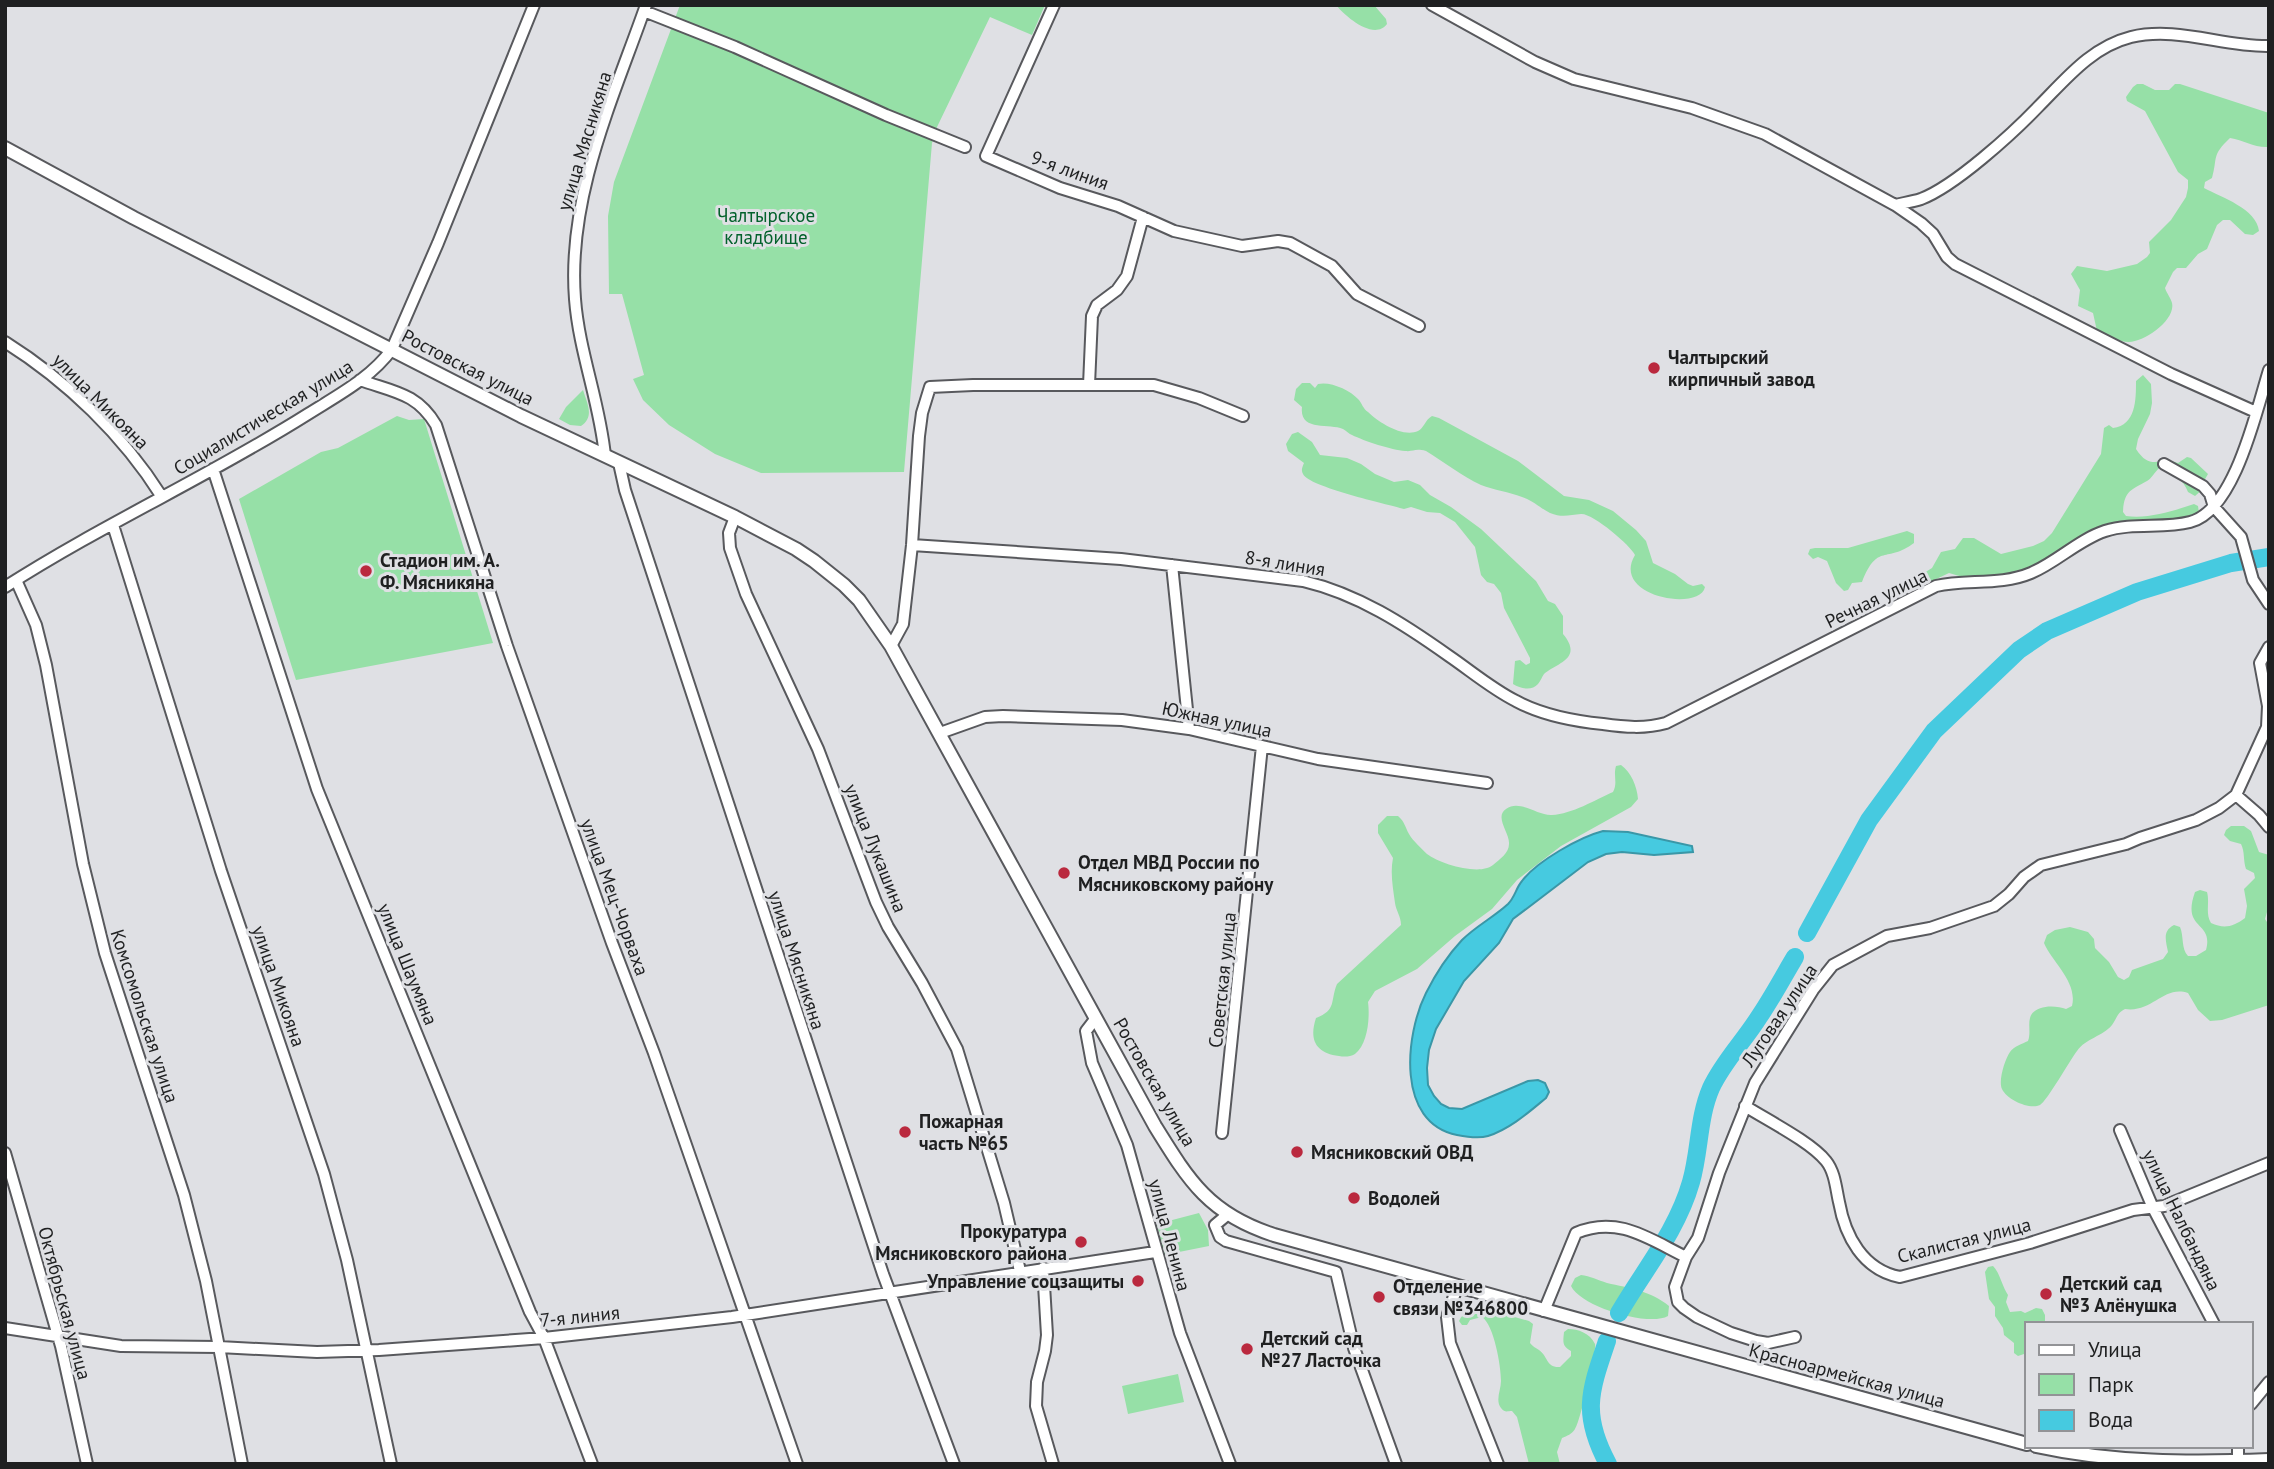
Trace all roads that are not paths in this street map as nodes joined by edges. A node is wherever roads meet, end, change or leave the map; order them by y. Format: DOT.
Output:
graph roads {
  1 [pos="534,5"];
  2 [pos="1054,5"];
  3 [pos="1432,5"];
  4 [pos="645,8"];
  5 [pos="2269,46"];
  6 [pos="965,147"];
  7 [pos="5,148"];
  8 [pos="1895,205"];
  9 [pos="1143,217"];
  10 [pos="1419,326"];
  11 [pos="5,342"];
  12 [pos="392,349"];
  13 [pos="2269,370"];
  14 [pos="360,380"];
  15 [pos="1090,384"];
  16 [pos="2256,412"];
  17 [pos="1243,416"];
  18 [pos="605,456"];
  19 [pos="619,463"];
  20 [pos="2164,464"];
  21 [pos="213,469"];
  22 [pos="162,497"];
  23 [pos="2214,507"];
  24 [pos="735,517"];
  25 [pos="113,524"];
  26 [pos="912,545"];
  27 [pos="1172,565"];
  28 [pos="16,580"];
  29 [pos="5,587"];
  30 [pos="2269,604"];
  31 [pos="891,646"];
  32 [pos="2269,647"];
  33 [pos="1617,726"];
  34 [pos="1189,729"];
  35 [pos="940,733"];
  36 [pos="1262,746"];
  37 [pos="1487,783"];
  38 [pos="2236,795"];
  39 [pos="2269,827"];
  40 [pos="1096,1018"];
  41 [pos="1745,1107"];
  42 [pos="2120,1130"];
  43 [pos="1222,1133"];
  44 [pos="5,1153"];
  45 [pos="2269,1163"];
  46 [pos="2153,1208"];
  47 [pos="1227,1215"];
  48 [pos="1155,1252"];
  49 [pos="1686,1257"];
  50 [pos="1043,1268"];
  51 [pos="1020,1271"];
  52 [pos="1457,1287"];
  53 [pos="889,1292"];
  54 [pos="1544,1311"];
  55 [pos="744,1315"];
  56 [pos="1567,1318"];
  57 [pos="2213,1322"];
  58 [pos="5,1328"];
  59 [pos="58,1337"];
  60 [pos="1795,1337"];
  61 [pos="544,1338"];
  62 [pos="219,1347"];
  63 [pos="366,1351"];
  64 [pos="2269,1382"];
  65 [pos="2255,1388"];
  66 [pos="2025,1443"];
  67 [pos="2041,1448"];
  68 [pos="2238,1448"];
  69 [pos="2068,1458"];
  70 [pos="2269,1460"];
  71 [pos="2238,1461"];
  72 [pos="87,1464"];
  73 [pos="242,1464"];
  74 [pos="390,1464"];
  75 [pos="592,1464"];
  76 [pos="797,1464"];
  77 [pos="954,1464"];
  78 [pos="1053,1464"];
  79 [pos="1230,1464"];
  80 [pos="1396,1464"];
  81 [pos="1498,1464"];
  1 -- 12 [label="street, Социалистическая улица"];
  2 -- 9 [label="street, 9-я линия"];
  3 -- 8 [label="street"];
  4 -- 6 [label="street"];
  4 -- 18 [label="street, улица Мясникяна"];
  5 -- 8 [label="street"];
  7 -- 12 [label="main road, Ростовская улица"];
  8 -- 16 [label="street"];
  9 -- 10 [label="street, 9-я линия"];
  9 -- 15 [label="street"];
  11 -- 22 [label="street, улица Микояна"];
  12 -- 14 [label="street, Социалистическая улица"];
  12 -- 18 [label="main road, Ростовская улица"];
  13 -- 16 [label="street"];
  14 -- 21 [label="street, Социалистическая улица"];
  14 -- 55 [label="street, улица Мец-Чорваха"];
  15 -- 17 [label="street"];
  15 -- 26 [label="street"];
  16 -- 23 [label="street"];
  18 -- 19 [label="main road, Ростовская улица"];
  19 -- 24 [label="main road, Ростовская улица"];
  19 -- 53 [label="street, улица Мясникяна"];
  20 -- 23 [label="street"];
  21 -- 22 [label="street, Социалистическая улица"];
  21 -- 61 [label="street, улица Шаумяна"];
  22 -- 25 [label="street, Социалистическая улица"];
  23 -- 30 [label="street"];
  23 -- 33 [label="street, Речная улица"];
  24 -- 31 [label="main road, Ростовская улица"];
  24 -- 51 [label="street, улица Лукашина"];
  25 -- 28 [label="street, Социалистическая улица"];
  25 -- 63 [label="street, улица Микояна"];
  26 -- 27 [label="street, 8-я линия"];
  26 -- 31 [label="street"];
  27 -- 33 [label="street, 8-я линия"];
  27 -- 34 [label="street"];
  28 -- 29 [label="street, Социалистическая улица"];
  28 -- 62 [label="street, Комсомольская улица"];
  31 -- 35 [label="main road, Ростовская улица"];
  32 -- 38 [label="street"];
  34 -- 35 [label="street, Южная улица"];
  34 -- 36 [label="street, Южная улица"];
  35 -- 40 [label="main road, Ростовская улица"];
  36 -- 37 [label="street, Южная улица"];
  36 -- 43 [label="street, Советская улица"];
  38 -- 39 [label="street"];
  38 -- 41 [label="street, Луговая улица"];
  40 -- 47 [label="main road, Ростовская улица"];
  40 -- 48 [label="street, улица Ленина"];
  41 -- 46 [label="street, Скалистая улица"];
  41 -- 49 [label="street, Луговая улица"];
  42 -- 46 [label="street, улица Налбандяна"];
  44 -- 59 [label="street, Октябрьская улица"];
  45 -- 46 [label="street, Скалистая улица"];
  46 -- 57 [label="street, улица Налбандяна"];
  47 -- 52 [label="main road, Ростовская улица"];
  47 -- 80 [label="street"];
  48 -- 50 [label="street, 7-я линия"];
  48 -- 79 [label="street, улица Ленина"];
  49 -- 54 [label="street"];
  49 -- 60 [label="street, Луговая улица"];
  50 -- 51 [label="street, 7-я линия"];
  50 -- 78 [label="street"];
  51 -- 53 [label="street, 7-я линия"];
  52 -- 54 [label="main road, Ростовская улица"];
  52 -- 81 [label="street"];
  53 -- 55 [label="street, 7-я линия"];
  53 -- 77 [label="street, улица Мясникяна"];
  54 -- 56 [label="main road, Ростовская улица"];
  55 -- 61 [label="street, 7-я линия"];
  55 -- 76 [label="street, улица Мец-Чорваха"];
  56 -- 66 [label="main road, Красноармейская улица"];
  58 -- 59 [label="street, 7-я линия"];
  59 -- 62 [label="street, 7-я линия"];
  59 -- 72 [label="street, Октябрьская улица"];
  61 -- 63 [label="street, 7-я линия"];
  61 -- 75 [label="street, улица Шаумяна"];
  62 -- 63 [label="street, 7-я линия"];
  62 -- 73 [label="street, Комсомольская улица"];
  63 -- 74 [label="street, улица Микояна"];
  64 -- 65 [label="street"];
  67 -- 69 [label="main road"];
  68 -- 71 [label="street"];
  69 -- 71 [label="main road"];
  70 -- 71 [label="main road"];
}
